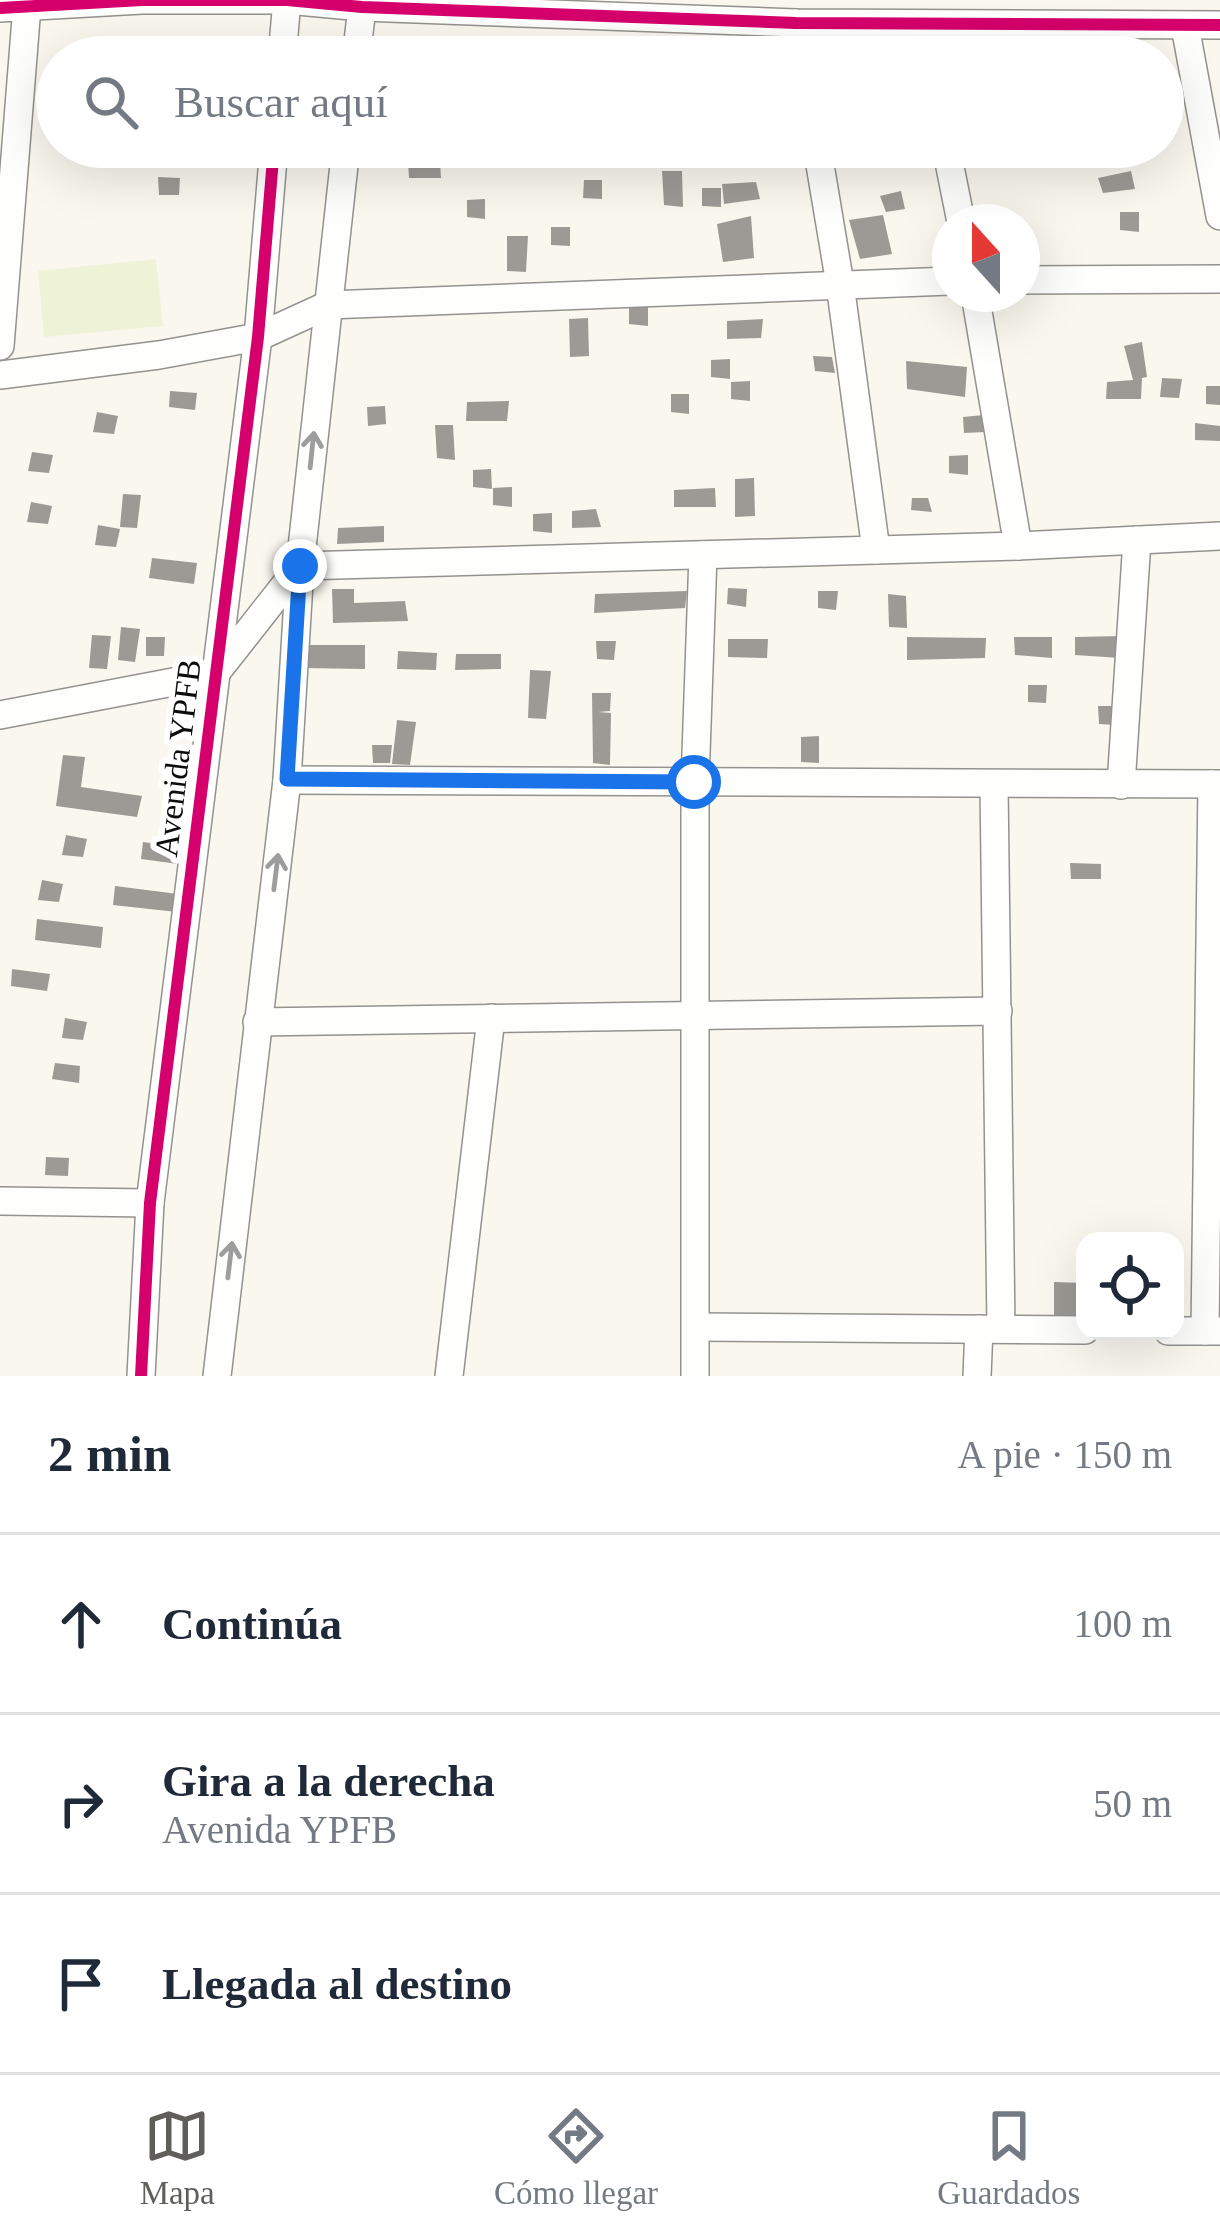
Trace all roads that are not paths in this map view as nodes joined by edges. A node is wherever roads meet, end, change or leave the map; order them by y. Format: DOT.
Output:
graph roads {
  1 [pos="287,0"];
  2 [pos="363,4"];
  3 [pos="14,7"];
  4 [pos="796,23"];
  5 [pos="922,25"];
  6 [pos="1220,25"];
  7 [pos="1185,26"];
  8 [pos="284,36"];
  9 [pos="359,36"];
  10 [pos="798,36"];
  11 [pos="924,36"];
  12 [pos="272,168"];
  13 [pos="344,168"];
  14 [pos="821,168"];
  15 [pos="950,168"];
  16 [pos="957,204"];
  17 [pos="1220,216"];
  18 [pos="1220,279"];
  19 [pos="1040,280"];
  20 [pos="932,281"];
  21 [pos="841,284"];
  22 [pos="328,304"];
  23 [pos="978,312"];
  24 [pos="258,337"];
  25 [pos="0,346"];
  26 [pos="0,375"];
  27 [pos="1220,536"];
  28 [pos="1137,540"];
  29 [pos="1018,546"];
  30 [pos="876,550"];
  31 [pos="703,555"];
  32 [pos="300,566"];
  33 [pos="215,674"];
  34 [pos="0,715"];
  35 [pos="287,779"];
  36 [pos="694,782"];
  37 [pos="994,784"];
  38 [pos="1120,784"];
  39 [pos="1216,784"];
  40 [pos="998,1011"];
  41 [pos="695,1013"];
  42 [pos="491,1018"];
  43 [pos="257,1022"];
  44 [pos="1215,1023"];
  45 [pos="0,1201"];
  46 [pos="150,1203"];
  47 [pos="696,1327"];
  48 [pos="990,1329"];
  49 [pos="1076,1330"];
  50 [pos="1213,1331"];
  51 [pos="141,1376"];
  52 [pos="217,1376"];
  53 [pos="449,1376"];
  54 [pos="695,1376"];
  55 [pos="977,1376"];
  1 -- 2 [label="street"];
  1 -- 3 [label="street"];
  1 -- 8 [label="street"];
  2 -- 4 [label="street"];
  2 -- 9 [label="street"];
  3 -- 25 [label="street"];
  4 -- 5 [label="street"];
  4 -- 10 [label="street"];
  5 -- 7 [label="street"];
  5 -- 11 [label="street"];
  6 -- 7 [label="street"];
  7 -- 17 [label="street"];
  12 -- 24 [label="street, Avenida YPFB"];
  13 -- 22 [label="street"];
  14 -- 21 [label="street"];
  15 -- 16 [label="street"];
  18 -- 19 [label="street"];
  20 -- 21 [label="street"];
  21 -- 22 [label="street"];
  21 -- 30 [label="street"];
  22 -- 24 [label="street"];
  32 -- 22 [label="street, one-way"];
  23 -- 29 [label="street"];
  24 -- 26 [label="street"];
  24 -- 33 [label="street, Avenida YPFB"];
  27 -- 28 [label="street"];
  28 -- 29 [label="street"];
  28 -- 38 [label="street"];
  29 -- 30 [label="street"];
  30 -- 31 [label="street"];
  31 -- 32 [label="street"];
  31 -- 36 [label="street"];
  32 -- 33 [label="street"];
  32 -- 35 [label="street"];
  33 -- 34 [label="street"];
  33 -- 46 [label="street, Avenida YPFB"];
  35 -- 36 [label="street"];
  43 -- 35 [label="street, one-way"];
  36 -- 37 [label="street"];
  36 -- 41 [label="street"];
  37 -- 38 [label="street"];
  37 -- 40 [label="street"];
  38 -- 39 [label="street"];
  39 -- 44 [label="street"];
  40 -- 41 [label="street"];
  40 -- 48 [label="street"];
  41 -- 42 [label="street"];
  41 -- 47 [label="street"];
  42 -- 43 [label="street"];
  42 -- 53 [label="street"];
  52 -- 43 [label="street, one-way"];
  44 -- 50 [label="street"];
  45 -- 46 [label="street"];
  46 -- 51 [label="street, Avenida YPFB"];
  47 -- 48 [label="street"];
  47 -- 54 [label="street"];
  48 -- 49 [label="street"];
  48 -- 55 [label="street"];
}
